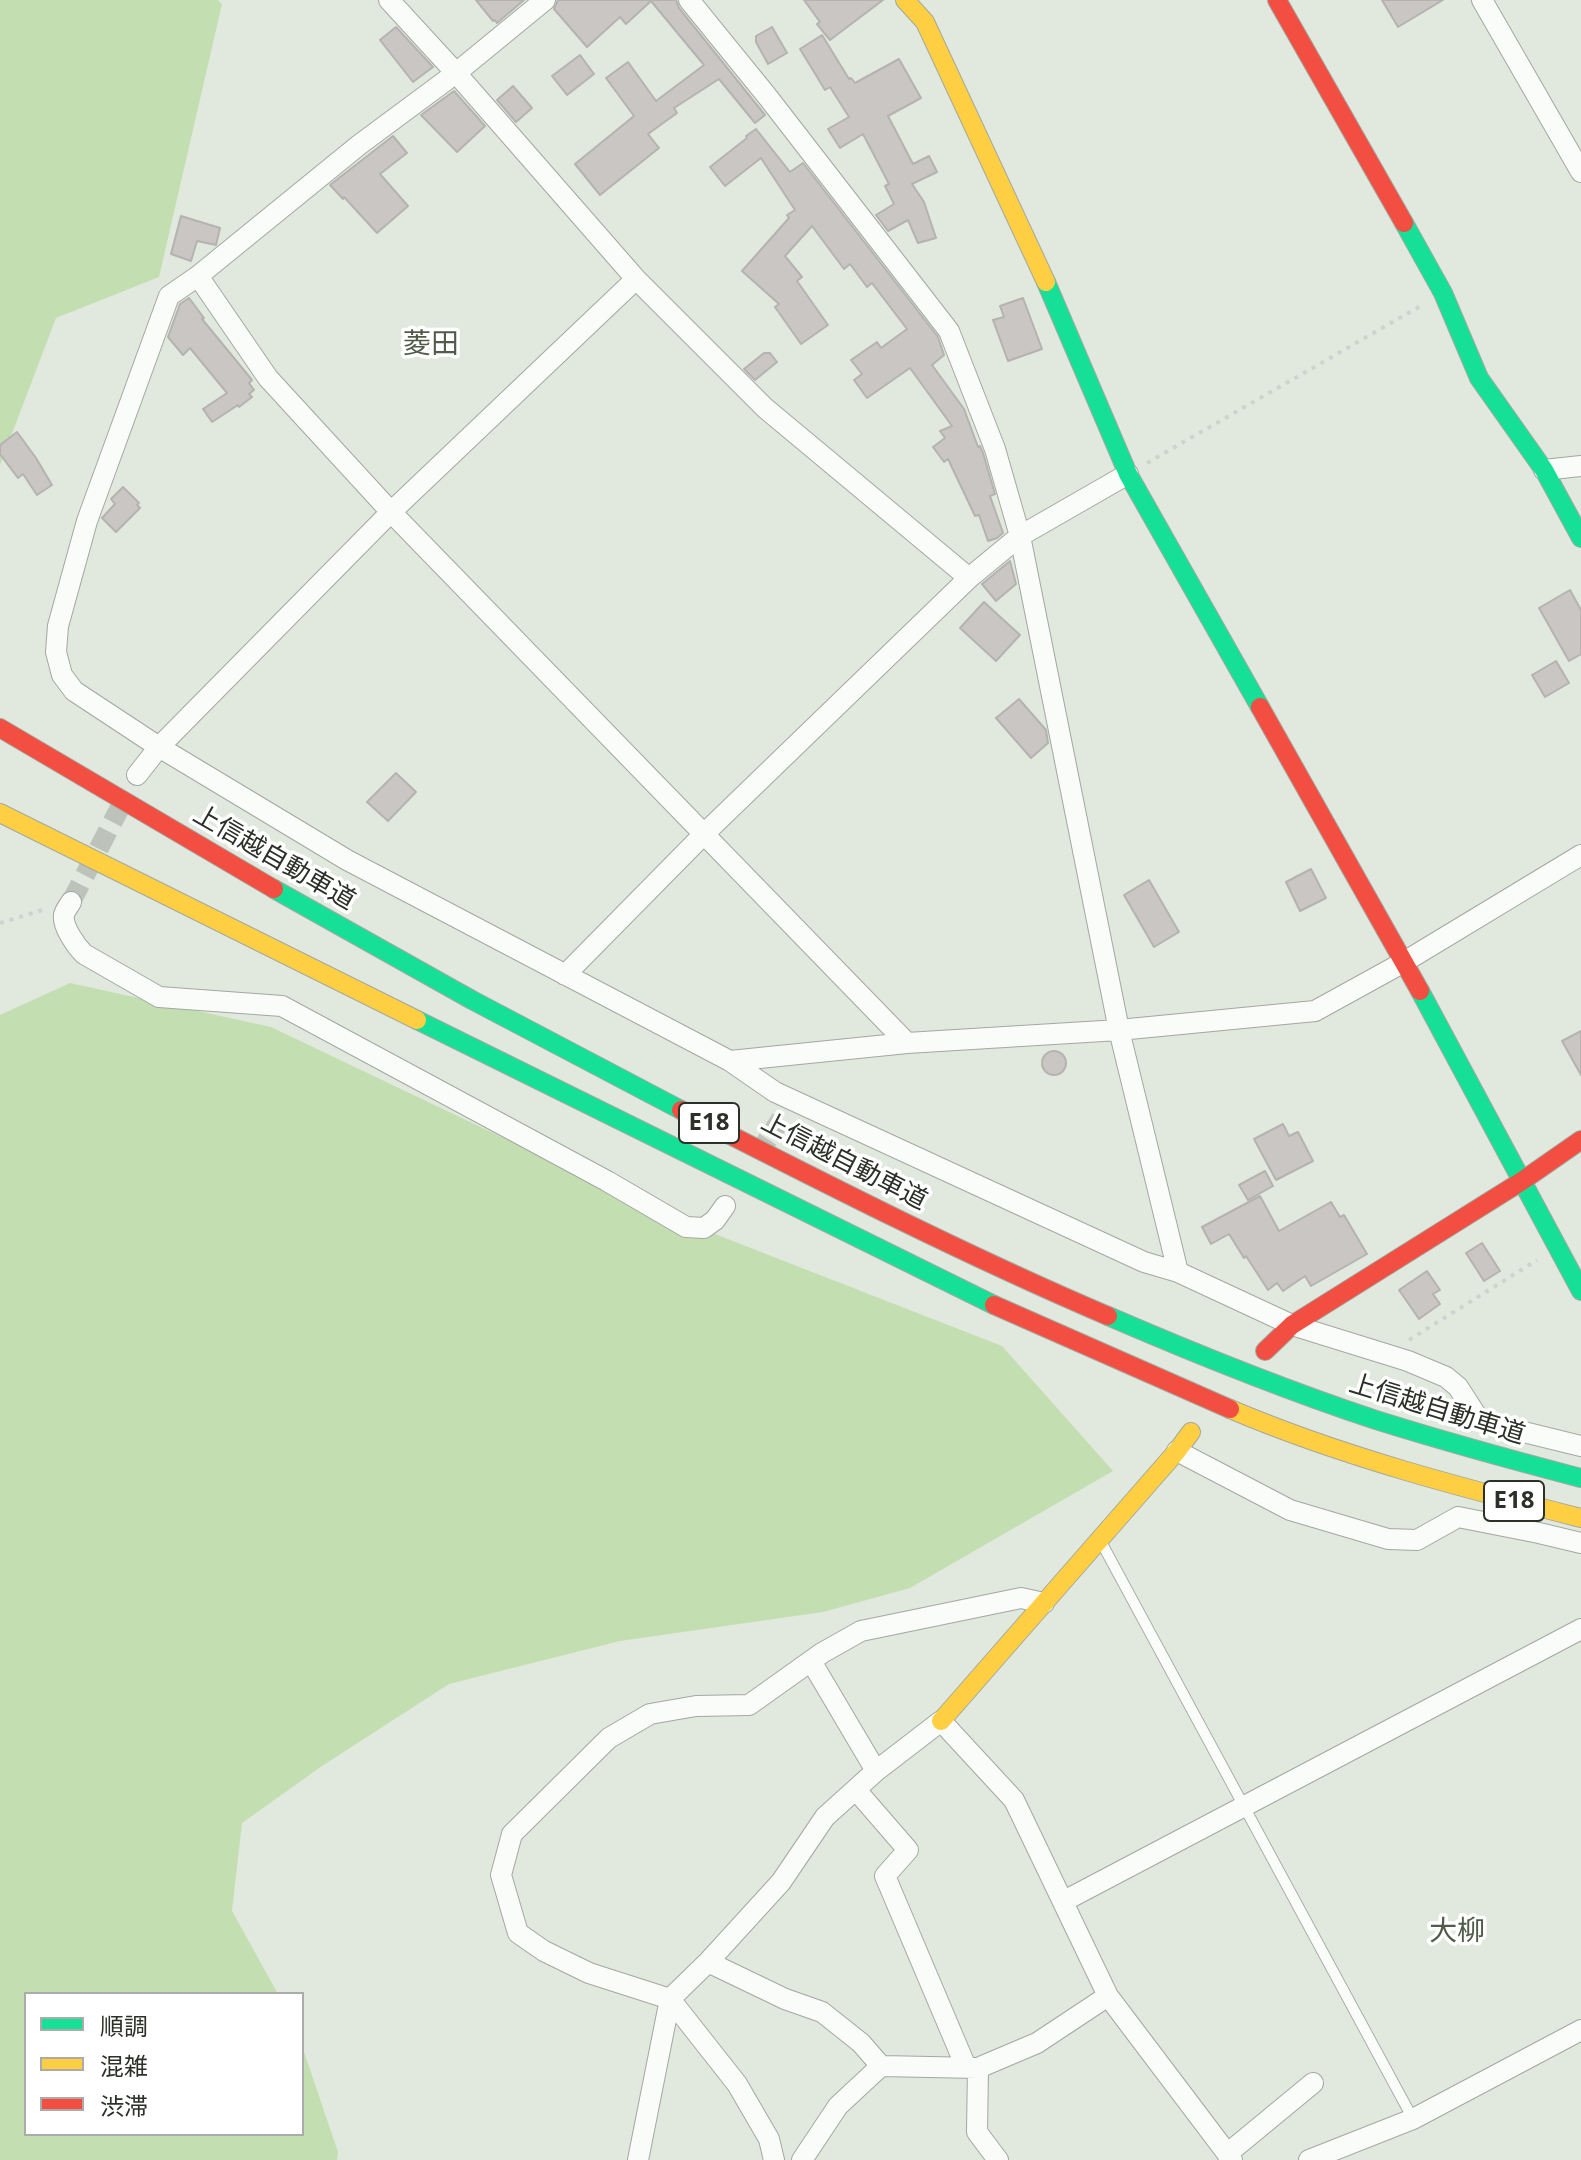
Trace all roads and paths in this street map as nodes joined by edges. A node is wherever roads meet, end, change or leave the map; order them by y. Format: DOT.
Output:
graph roads {
  1 [pos="389,0"];
  2 [pos="545,0"];
  3 [pos="689,0"];
  4 [pos="905,0"];
  5 [pos="1277,0"];
  6 [pos="1482,0"];
  7 [pos="456,73"];
  8 [pos="1581,172"];
  9 [pos="198,276"];
  10 [pos="636,279"];
  11 [pos="1443,293"];
  12 [pos="1581,466"];
  13 [pos="1544,470"];
  14 [pos="1128,474"];
  15 [pos="391,512"];
  16 [pos="1020,536"];
  17 [pos="1581,538"];
  18 [pos="969,578"];
  19 [pos="0,728"];
  20 [pos="159,747"];
  21 [pos="137,775"];
  22 [pos="0,813"];
  23 [pos="704,834"];
  24 [pos="1581,855"];
  25 [pos="71,902"];
  26 [pos="0,923"];
  27 [pos="1404,962"];
  28 [pos="565,975"];
  29 [pos="1119,1030"];
  30 [pos="907,1043"];
  31 [pos="730,1061"];
  32 [pos="792,1101"];
  33 [pos="781,1119"];
  34 [pos="1581,1140"];
  35 [pos="1522,1181"];
  36 [pos="725,1206"];
  37 [pos="1558,1248"];
  38 [pos="1178,1272"];
  39 [pos="1581,1291"];
  40 [pos="1292,1325"];
  41 [pos="1265,1351"];
  42 [pos="1386,1354"];
  43 [pos="1191,1432"];
  44 [pos="1581,1446"];
  45 [pos="1177,1451"];
  46 [pos="1581,1478"];
  47 [pos="1581,1518"];
  48 [pos="1100,1539"];
  49 [pos="1581,1543"];
  50 [pos="1044,1603"];
  51 [pos="1581,1629"];
  52 [pos="811,1661"];
  53 [pos="941,1721"];
  54 [pos="876,1771"];
  55 [pos="856,1790"];
  56 [pos="1244,1806"];
  57 [pos="1064,1901"];
  58 [pos="708,1962"];
  59 [pos="1108,1996"];
  60 [pos="670,1999"];
  61 [pos="1580,2032"];
  62 [pos="881,2066"];
  63 [pos="972,2068"];
  64 [pos="1313,2083"];
  65 [pos="1413,2119"];
  66 [pos="1230,2157"];
  67 [pos="638,2160"];
  68 [pos="774,2160"];
  69 [pos="802,2160"];
  70 [pos="998,2160"];
  71 [pos="1309,2160"];
  1 -- 7 [label="street"];
  2 -- 7 [label="street"];
  3 -- 16 [label="street"];
  4 -- 14 [label="main road"];
  5 -- 11 [label="main road"];
  6 -- 8 [label="street"];
  7 -- 9 [label="street"];
  7 -- 10 [label="street"];
  9 -- 15 [label="street"];
  9 -- 20 [label="street"];
  10 -- 15 [label="street"];
  10 -- 18 [label="street"];
  11 -- 13 [label="main road"];
  11 -- 14 [label="path"];
  12 -- 13 [label="street"];
  13 -- 17 [label="main road"];
  14 -- 16 [label="street"];
  14 -- 27 [label="main road"];
  15 -- 20 [label="street"];
  15 -- 23 [label="street"];
  16 -- 18 [label="street"];
  16 -- 29 [label="street"];
  18 -- 23 [label="street"];
  19 -- 46 [label="main road, 上信越自動車道 / E18"];
  20 -- 21 [label="street"];
  20 -- 28 [label="street"];
  22 -- 47 [label="main road, E18"];
  23 -- 28 [label="street"];
  23 -- 30 [label="street"];
  24 -- 27 [label="street"];
  25 -- 26 [label="path"];
  25 -- 36 [label="street"];
  27 -- 29 [label="street"];
  27 -- 35 [label="main road"];
  28 -- 31 [label="street"];
  29 -- 30 [label="street"];
  29 -- 38 [label="street"];
  30 -- 31 [label="street"];
  31 -- 32 [label="street"];
  32 -- 33 [label="street"];
  32 -- 38 [label="street"];
  34 -- 35 [label="main road"];
  35 -- 37 [label="main road"];
  35 -- 40 [label="main road"];
  37 -- 39 [label="main road"];
  37 -- 42 [label="path"];
  38 -- 40 [label="street"];
  40 -- 41 [label="main road"];
  40 -- 42 [label="street"];
  42 -- 44 [label="street"];
  43 -- 45 [label="main road"];
  45 -- 48 [label="main road"];
  45 -- 49 [label="street"];
  48 -- 50 [label="main road"];
  48 -- 56 [label="lane"];
  50 -- 52 [label="street"];
  50 -- 53 [label="main road"];
  51 -- 56 [label="street"];
  52 -- 54 [label="street"];
  52 -- 60 [label="street"];
  53 -- 54 [label="street"];
  53 -- 57 [label="street"];
  54 -- 55 [label="street"];
  55 -- 58 [label="street"];
  55 -- 63 [label="street"];
  56 -- 57 [label="street"];
  56 -- 65 [label="lane"];
  57 -- 59 [label="street"];
  58 -- 60 [label="street"];
  58 -- 62 [label="street"];
  59 -- 63 [label="street"];
  59 -- 66 [label="street"];
  60 -- 67 [label="street"];
  60 -- 68 [label="street"];
  61 -- 65 [label="street"];
  62 -- 63 [label="street"];
  62 -- 69 [label="street"];
  63 -- 70 [label="street"];
  64 -- 66 [label="street"];
  65 -- 71 [label="street"];
}
